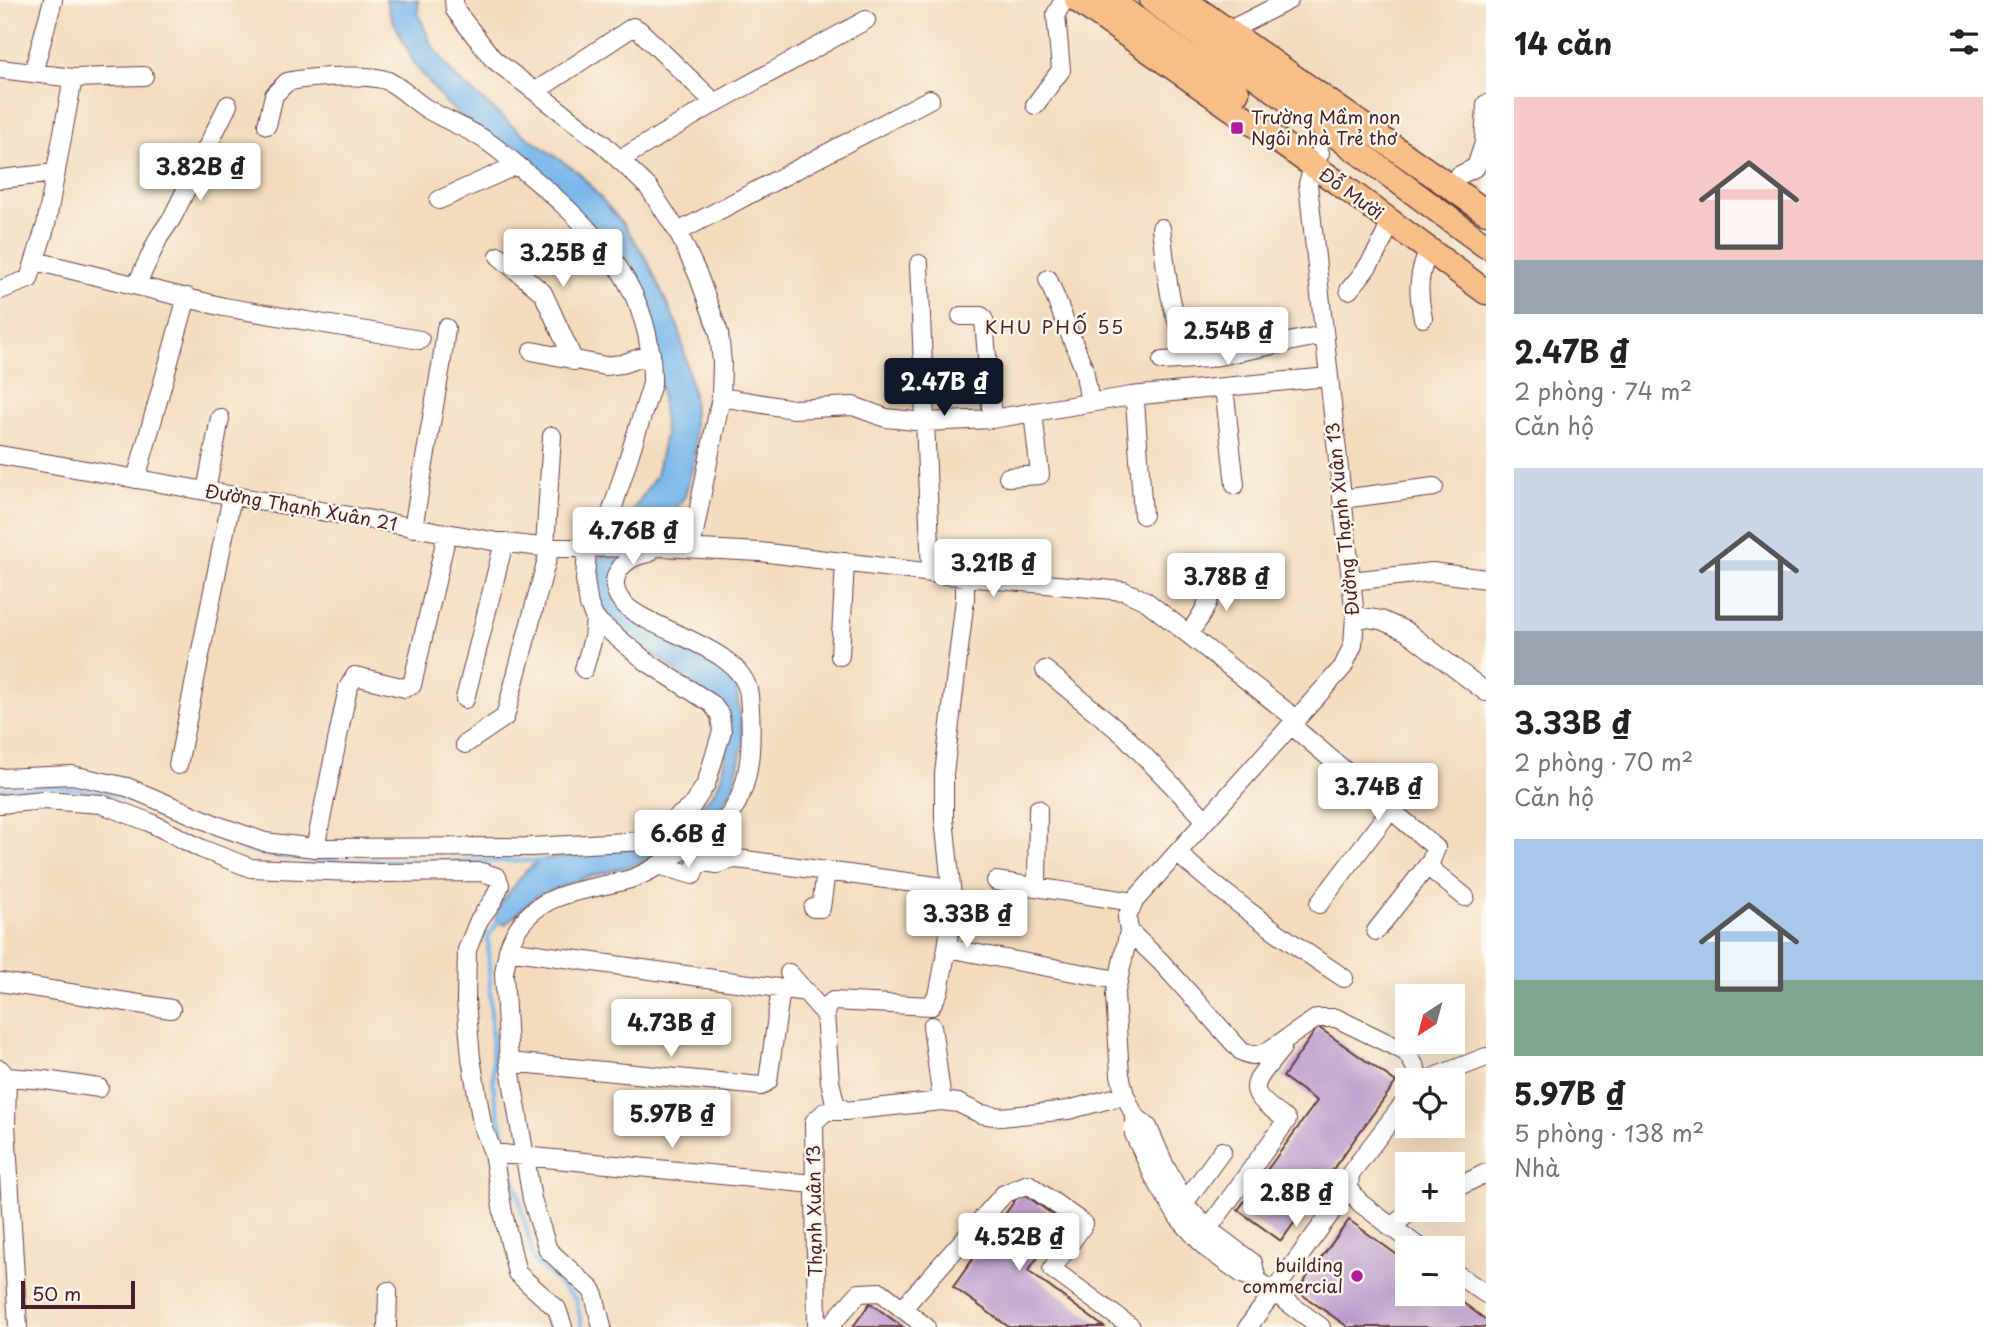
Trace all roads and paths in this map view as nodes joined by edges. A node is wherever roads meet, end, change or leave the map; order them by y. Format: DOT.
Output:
graph roads {
  1 [pos="53,0"];
  2 [pos="454,0"];
  3 [pos="1064,0"];
  4 [pos="1077,0"];
  5 [pos="1110,0"];
  6 [pos="1152,0"];
  7 [pos="1184,0"];
  8 [pos="1289,0"];
  9 [pos="866,20"];
  10 [pos="1222,39"];
  11 [pos="0,69"];
  12 [pos="33,73"];
  13 [pos="144,76"];
  14 [pos="73,78"];
  15 [pos="536,91"];
  16 [pos="930,99"];
  17 [pos="715,103"];
  18 [pos="1486,104"];
  19 [pos="228,105"];
  20 [pos="1035,105"];
  21 [pos="267,125"];
  22 [pos="1485,143"];
  23 [pos="619,160"];
  24 [pos="1316,160"];
  25 [pos="517,165"];
  26 [pos="56,173"];
  27 [pos="0,179"];
  28 [pos="1451,188"];
  29 [pos="439,200"];
  30 [pos="1486,212"];
  31 [pos="1390,222"];
  32 [pos="1161,228"];
  33 [pos="678,232"];
  34 [pos="1486,246"];
  35 [pos="1429,252"];
  36 [pos="499,256"];
  37 [pos="35,261"];
  38 [pos="919,264"];
  39 [pos="1486,272"];
  40 [pos="1048,279"];
  41 [pos="137,284"];
  42 [pos="0,290"];
  43 [pos="1349,290"];
  44 [pos="1486,292"];
  45 [pos="187,297"];
  46 [pos="961,316"];
  47 [pos="1423,318"];
  48 [pos="446,328"];
  49 [pos="1323,335"];
  50 [pos="420,340"];
  51 [pos="532,351"];
  52 [pos="651,354"];
  53 [pos="1209,358"];
  54 [pos="1162,361"];
  55 [pos="574,362"];
  56 [pos="1328,377"];
  57 [pos="1224,387"];
  58 [pos="1131,396"];
  59 [pos="721,397"];
  60 [pos="1090,402"];
  61 [pos="1033,412"];
  62 [pos="220,418"];
  63 [pos="992,419"];
  64 [pos="925,422"];
  65 [pos="552,436"];
  66 [pos="0,455"];
  67 [pos="1008,477"];
  68 [pos="136,479"];
  69 [pos="1235,485"];
  70 [pos="1434,487"];
  71 [pos="206,491"];
  72 [pos="232,496"];
  73 [pos="1342,499"];
  74 [pos="1143,515"];
  75 [pos="412,527"];
  76 [pos="447,534"];
  77 [pos="504,542"];
  78 [pos="548,547"];
  79 [pos="666,547"];
  80 [pos="597,548"];
  81 [pos="691,548"];
  82 [pos="845,562"];
  83 [pos="1217,569"];
  84 [pos="931,573"];
  85 [pos="965,577"];
  86 [pos="1351,581"];
  87 [pos="1483,583"];
  88 [pos="1355,616"];
  89 [pos="595,620"];
  90 [pos="1188,634"];
  91 [pos="840,656"];
  92 [pos="583,669"];
  93 [pos="1045,670"];
  94 [pos="1486,692"];
  95 [pos="466,699"];
  96 [pos="1294,722"];
  97 [pos="465,744"];
  98 [pos="178,765"];
  99 [pos="0,778"];
  100 [pos="1413,780"];
  101 [pos="0,804"];
  102 [pos="1390,808"];
  103 [pos="1038,809"];
  104 [pos="1206,820"];
  105 [pos="315,848"];
  106 [pos="1177,853"];
  107 [pos="658,865"];
  108 [pos="1427,866"];
  109 [pos="826,871"];
  110 [pos="996,881"];
  111 [pos="1037,887"];
  112 [pos="951,888"];
  113 [pos="1465,897"];
  114 [pos="1134,902"];
  115 [pos="1319,904"];
  116 [pos="813,908"];
  117 [pos="1129,931"];
  118 [pos="1376,931"];
  119 [pos="947,948"];
  120 [pos="508,950"];
  121 [pos="1344,978"];
  122 [pos="1117,980"];
  123 [pos="785,981"];
  124 [pos="0,982"];
  125 [pos="172,1009"];
  126 [pos="825,1014"];
  127 [pos="932,1026"];
  128 [pos="1292,1035"];
  129 [pos="1486,1057"];
  130 [pos="509,1062"];
  131 [pos="1416,1068"];
  132 [pos="1458,1068"];
  133 [pos="4,1073"];
  134 [pos="99,1088"];
  135 [pos="1125,1096"];
  136 [pos="943,1101"];
  137 [pos="845,1111"];
  138 [pos="1133,1115"];
  139 [pos="1395,1116"];
  140 [pos="1222,1151"];
  141 [pos="493,1153"];
  142 [pos="525,1155"];
  143 [pos="1486,1173"];
  144 [pos="1350,1181"];
  145 [pos="814,1184"];
  146 [pos="1465,1184"];
  147 [pos="1185,1202"];
  148 [pos="1397,1222"];
  149 [pos="1390,1227"];
  150 [pos="1208,1229"];
  151 [pos="1403,1236"];
  152 [pos="1257,1280"];
  153 [pos="1478,1280"];
  154 [pos="388,1291"];
  155 [pos="1273,1293"];
  156 [pos="1486,1294"];
  157 [pos="902,1309"];
  158 [pos="18,1327"];
  159 [pos="387,1327"];
  160 [pos="563,1327"];
  161 [pos="602,1327"];
  162 [pos="817,1327"];
  163 [pos="829,1327"];
  164 [pos="926,1327"];
  165 [pos="1131,1327"];
  166 [pos="1248,1327"];
  167 [pos="1321,1327"];
  1 -- 12 [label="street"];
  2 -- 15 [label="street"];
  3 -- 20 [label="street"];
  4 -- 24 [label="highway, Đỗ Mười"];
  5 -- 24 [label="highway, Đỗ Mười"];
  6 -- 10 [label="highway"];
  7 -- 10 [label="highway"];
  8 -- 10 [label="street"];
  9 -- 17 [label="street"];
  10 -- 28 [label="highway"];
  10 -- 34 [label="highway"];
  11 -- 12 [label="street"];
  12 -- 14 [label="street"];
  13 -- 14 [label="street"];
  14 -- 26 [label="street"];
  15 -- 17 [label="street"];
  15 -- 23 [label="street"];
  16 -- 33 [label="street"];
  17 -- 23 [label="street"];
  18 -- 22 [label="street"];
  19 -- 41 [label="street"];
  21 -- 25 [label="street"];
  22 -- 28 [label="street"];
  23 -- 33 [label="street"];
  24 -- 31 [label="highway, Đỗ Mười"];
  24 -- 39 [label="highway, Đỗ Mười"];
  24 -- 49 [label="street, Đường Thạnh Xuân 13"];
  25 -- 29 [label="street"];
  25 -- 52 [label="street"];
  26 -- 27 [label="street"];
  26 -- 37 [label="street"];
  28 -- 30 [label="highway"];
  31 -- 35 [label="highway, Đỗ Mười"];
  31 -- 43 [label="street"];
  32 -- 53 [label="street"];
  33 -- 59 [label="street"];
  35 -- 44 [label="highway, Đỗ Mười"];
  35 -- 47 [label="street"];
  36 -- 55 [label="street"];
  37 -- 41 [label="street"];
  37 -- 42 [label="street"];
  38 -- 64 [label="street"];
  40 -- 60 [label="street"];
  41 -- 45 [label="street"];
  45 -- 50 [label="street"];
  45 -- 68 [label="street"];
  46 -- 63 [label="street"];
  48 -- 75 [label="street"];
  49 -- 53 [label="street"];
  49 -- 56 [label="street, Đường Thạnh Xuân 13"];
  51 -- 55 [label="street"];
  52 -- 55 [label="street"];
  52 -- 80 [label="street"];
  53 -- 54 [label="street"];
  56 -- 57 [label="street"];
  56 -- 73 [label="street, Đường Thạnh Xuân 13"];
  57 -- 58 [label="street"];
  57 -- 69 [label="street"];
  58 -- 60 [label="street"];
  58 -- 74 [label="street"];
  59 -- 64 [label="street"];
  59 -- 81 [label="street"];
  60 -- 61 [label="street"];
  61 -- 63 [label="street"];
  61 -- 67 [label="street"];
  62 -- 71 [label="street"];
  63 -- 64 [label="street"];
  64 -- 84 [label="street"];
  65 -- 78 [label="street"];
  66 -- 68 [label="street, Đường Thạnh Xuân 21"];
  68 -- 71 [label="street, Đường Thạnh Xuân 21"];
  70 -- 73 [label="street"];
  71 -- 72 [label="street, Đường Thạnh Xuân 21"];
  72 -- 75 [label="street, Đường Thạnh Xuân 21"];
  72 -- 98 [label="street"];
  73 -- 86 [label="street, Đường Thạnh Xuân 13"];
  75 -- 76 [label="street, Đường Thạnh Xuân 21"];
  76 -- 77 [label="street, Đường Thạnh Xuân 21"];
  76 -- 105 [label="street"];
  77 -- 78 [label="street, Đường Thạnh Xuân 21"];
  77 -- 95 [label="street"];
  78 -- 80 [label="street, Đường Thạnh Xuân 21"];
  78 -- 97 [label="street"];
  79 -- 80 [label="street, Đường Thạnh Xuân 21"];
  79 -- 81 [label="street"];
  79 -- 107 [label="street"];
  80 -- 89 [label="street"];
  81 -- 82 [label="street"];
  82 -- 84 [label="street"];
  82 -- 91 [label="street"];
  83 -- 90 [label="street"];
  84 -- 85 [label="street"];
  85 -- 90 [label="street"];
  85 -- 112 [label="street"];
  86 -- 87 [label="street"];
  86 -- 88 [label="street, Đường Thạnh Xuân 13"];
  88 -- 94 [label="street"];
  88 -- 96 [label="street, Đường Thạnh Xuân 13"];
  89 -- 92 [label="street"];
  89 -- 105 [label="street"];
  90 -- 96 [label="street"];
  93 -- 104 [label="street"];
  96 -- 102 [label="street"];
  96 -- 104 [label="street, Đường Thạnh Xuân 13"];
  99 -- 105 [label="street"];
  100 -- 102 [label="street"];
  101 -- 141 [label="street"];
  102 -- 108 [label="street"];
  102 -- 115 [label="street"];
  103 -- 111 [label="street"];
  104 -- 106 [label="street, Đường Thạnh Xuân 13"];
  106 -- 114 [label="street, Đường Thạnh Xuân 13"];
  106 -- 121 [label="street"];
  107 -- 109 [label="street"];
  107 -- 120 [label="street"];
  108 -- 113 [label="street"];
  108 -- 118 [label="street"];
  109 -- 112 [label="street"];
  109 -- 116 [label="street"];
  110 -- 111 [label="street"];
  111 -- 114 [label="street"];
  112 -- 119 [label="street"];
  114 -- 117 [label="street"];
  117 -- 122 [label="street"];
  117 -- 128 [label="street"];
  119 -- 122 [label="street"];
  119 -- 126 [label="street"];
  120 -- 123 [label="street"];
  120 -- 130 [label="street"];
  122 -- 135 [label="street"];
  123 -- 126 [label="street"];
  123 -- 130 [label="street"];
  124 -- 125 [label="street"];
  126 -- 137 [label="street"];
  127 -- 136 [label="street"];
  128 -- 131 [label="street"];
  128 -- 150 [label="street"];
  129 -- 132 [label="street"];
  130 -- 142 [label="street"];
  133 -- 134 [label="street"];
  133 -- 158 [label="street"];
  135 -- 136 [label="street, Thạnh Xuân 13"];
  135 -- 138 [label="street"];
  136 -- 137 [label="street, Thạnh Xuân 13"];
  137 -- 145 [label="street, Thạnh Xuân 13"];
  138 -- 147 [label="street"];
  138 -- 152 [label="street"];
  139 -- 144 [label="street"];
  140 -- 147 [label="street"];
  141 -- 142 [label="street"];
  141 -- 160 [label="street"];
  142 -- 145 [label="street"];
  142 -- 161 [label="street"];
  143 -- 146 [label="street"];
  144 -- 149 [label="street"];
  144 -- 155 [label="street"];
  145 -- 162 [label="street, Thạnh Xuân 13"];
  147 -- 150 [label="street"];
  148 -- 149 [label="street"];
  149 -- 151 [label="street"];
  150 -- 152 [label="street"];
  152 -- 155 [label="street"];
  153 -- 156 [label="street"];
  154 -- 159 [label="street"];
  155 -- 166 [label="street"];
  155 -- 167 [label="street"];
  157 -- 163 [label="street"];
  157 -- 164 [label="street"];
  157 -- 165 [label="street"];
}
